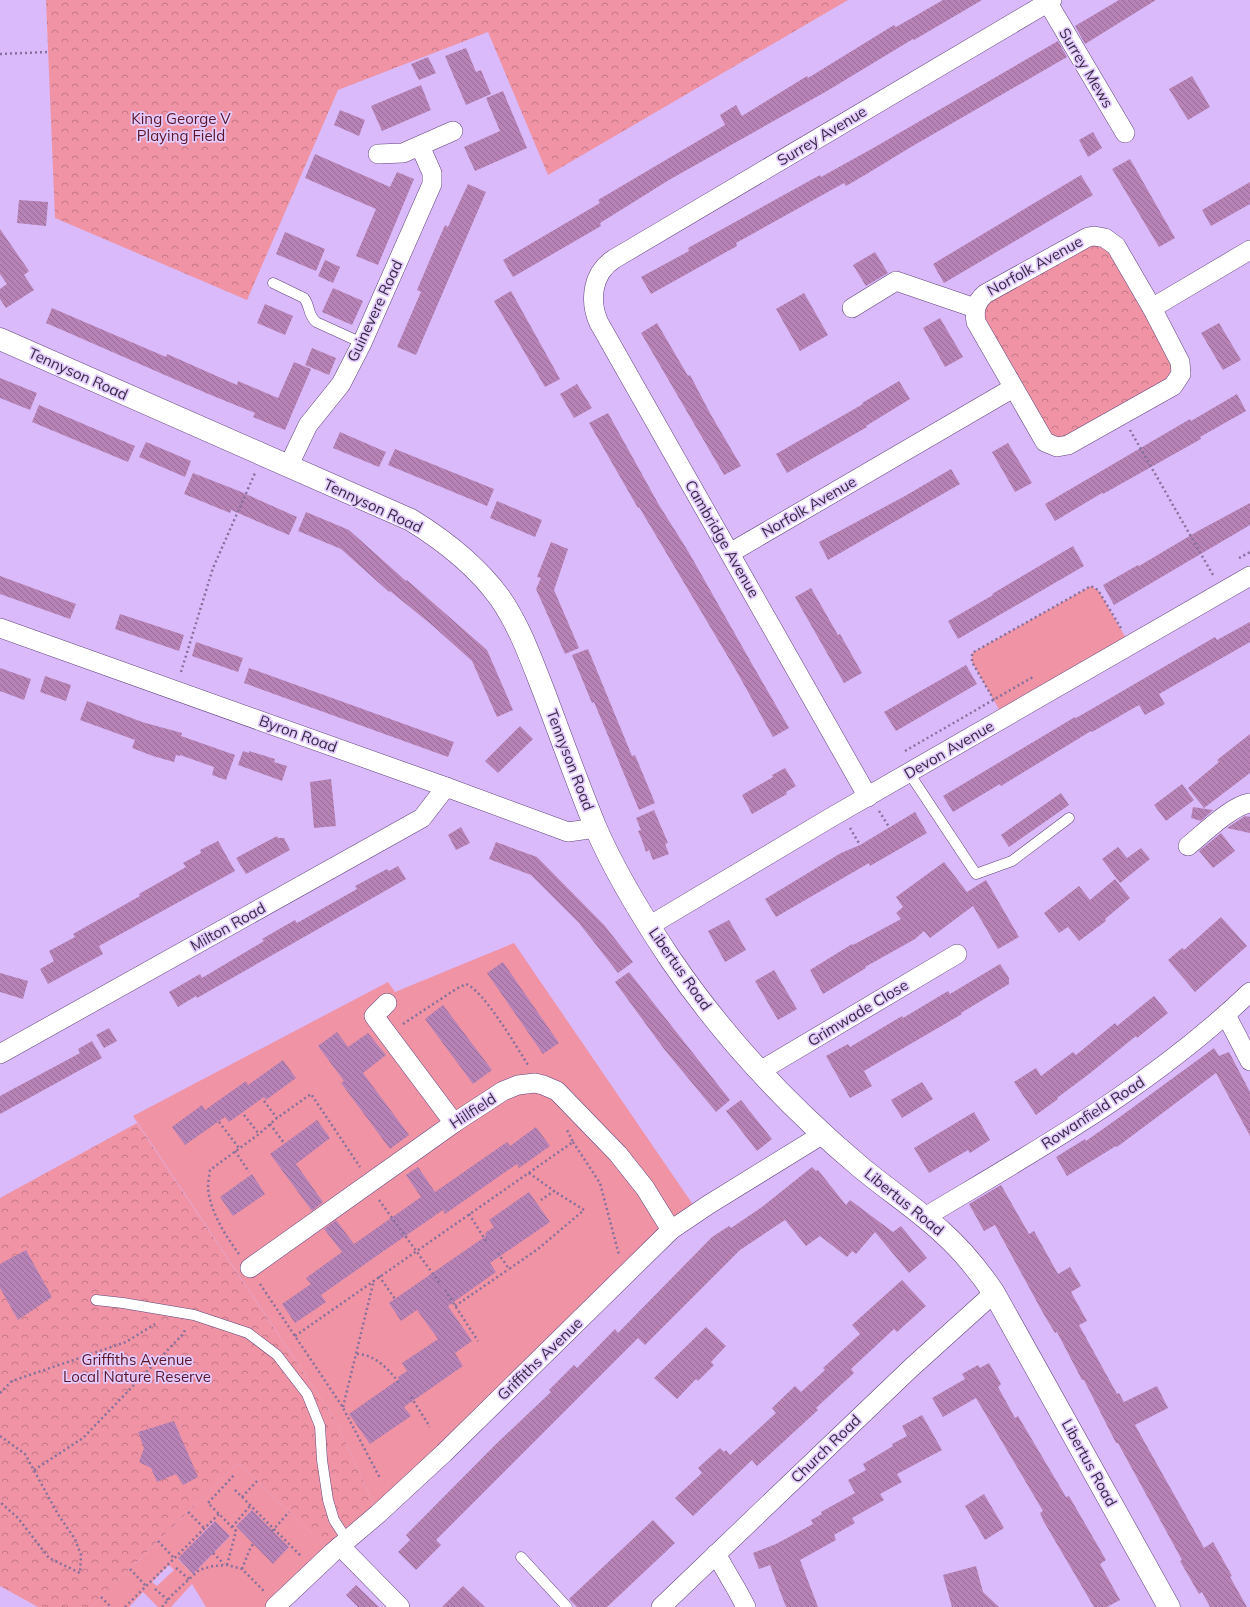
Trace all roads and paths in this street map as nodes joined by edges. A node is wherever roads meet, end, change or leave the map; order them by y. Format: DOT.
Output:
graph roads {
  1 [pos="1050,1"];
  2 [pos="49,52"];
  3 [pos="0,54"];
  4 [pos="453,131"];
  5 [pos="1124,133"];
  6 [pos="420,146"];
  7 [pos="378,154"];
  8 [pos="1250,250"];
  9 [pos="598,277"];
  10 [pos="273,282"];
  11 [pos="852,308"];
  12 [pos="975,308"];
  13 [pos="1152,308"];
  14 [pos="0,339"];
  15 [pos="362,343"];
  16 [pos="1013,388"];
  17 [pos="1122,416"];
  18 [pos="262,455"];
  19 [pos="288,467"];
  20 [pos="730,553"];
  21 [pos="1250,576"];
  22 [pos="1223,592"];
  23 [pos="0,628"];
  24 [pos="1130,645"];
  25 [pos="176,690"];
  26 [pos="1004,718"];
  27 [pos="909,773"];
  28 [pos="446,787"];
  29 [pos="868,797"];
  30 [pos="1250,803"];
  31 [pos="1069,818"];
  32 [pos="596,828"];
  33 [pos="1188,846"];
  34 [pos="649,926"];
  35 [pos="957,954"];
  36 [pos="1250,992"];
  37 [pos="387,1003"];
  38 [pos="1226,1015"];
  39 [pos="0,1054"];
  40 [pos="1250,1061"];
  41 [pos="760,1071"];
  42 [pos="264,1101"];
  43 [pos="244,1115"];
  44 [pos="277,1118"];
  45 [pos="219,1122"];
  46 [pos="454,1123"];
  47 [pos="270,1124"];
  48 [pos="259,1134"];
  49 [pos="823,1134"];
  50 [pos="573,1142"];
  51 [pos="284,1143"];
  52 [pos="238,1148"];
  53 [pos="235,1151"];
  54 [pos="249,1172"];
  55 [pos="529,1173"];
  56 [pos="369,1184"];
  57 [pos="554,1191"];
  58 [pos="541,1200"];
  59 [pos="469,1214"];
  60 [pos="925,1217"];
  61 [pos="671,1230"];
  62 [pos="486,1241"];
  63 [pos="498,1253"];
  64 [pos="619,1258"];
  65 [pos="250,1268"];
  66 [pos="510,1269"];
  67 [pos="374,1280"];
  68 [pos="441,1285"];
  69 [pos="445,1290"];
  70 [pos="994,1293"];
  71 [pos="395,1299"];
  72 [pos="96,1300"];
  73 [pos="456,1306"];
  74 [pos="164,1310"];
  75 [pos="194,1315"];
  76 [pos="295,1336"];
  77 [pos="478,1340"];
  78 [pos="357,1354"];
  79 [pos="400,1385"];
  80 [pos="0,1394"];
  81 [pos="411,1397"];
  82 [pos="342,1408"];
  83 [pos="430,1427"];
  84 [pos="0,1436"];
  85 [pos="34,1470"];
  86 [pos="235,1474"];
  87 [pos="380,1478"];
  88 [pos="257,1481"];
  89 [pos="235,1490"];
  90 [pos="242,1497"];
  91 [pos="0,1502"];
  92 [pos="250,1506"];
  93 [pos="188,1512"];
  94 [pos="289,1512"];
  95 [pos="219,1514"];
  96 [pos="232,1527"];
  97 [pos="204,1528"];
  98 [pos="273,1530"];
  99 [pos="158,1541"];
  100 [pos="343,1543"];
  101 [pos="253,1544"];
  102 [pos="213,1553"];
  103 [pos="716,1554"];
  104 [pos="521,1557"];
  105 [pos="174,1558"];
  106 [pos="225,1565"];
  107 [pos="176,1568"];
  108 [pos="130,1569"];
  109 [pos="314,1569"];
  110 [pos="242,1570"];
  111 [pos="189,1579"];
  112 [pos="146,1586"];
  113 [pos="155,1589"];
  114 [pos="101,1597"];
  115 [pos="168,1600"];
  116 [pos="276,1606"];
  117 [pos="111,1607"];
  118 [pos="124,1607"];
  119 [pos="162,1607"];
  120 [pos="400,1607"];
  121 [pos="567,1607"];
  122 [pos="661,1607"];
  123 [pos="746,1607"];
  124 [pos="1170,1607"];
  1 -- 5 [label="street, Surrey Mews"];
  1 -- 9 [label="street, Surrey Avenue"];
  2 -- 3 [label="path"];
  4 -- 6 [label="street"];
  6 -- 7 [label="street"];
  6 -- 15 [label="street, Guinevere Road"];
  8 -- 13 [label="street"];
  9 -- 20 [label="street, Cambridge Avenue"];
  10 -- 15 [label="lane"];
  11 -- 12 [label="street"];
  12 -- 13 [label="street, Norfolk Avenue"];
  12 -- 16 [label="street, Norfolk Avenue"];
  13 -- 17 [label="street, Norfolk Avenue"];
  14 -- 18 [label="street, Tennyson Road"];
  15 -- 19 [label="street, Guinevere Road"];
  16 -- 17 [label="street, Norfolk Avenue"];
  16 -- 20 [label="street, Norfolk Avenue"];
  17 -- 22 [label="path"];
  18 -- 19 [label="street, Tennyson Road"];
  18 -- 25 [label="path"];
  19 -- 32 [label="street, Tennyson Road"];
  20 -- 29 [label="street, Cambridge Avenue"];
  21 -- 22 [label="street, Devon Avenue"];
  22 -- 24 [label="street, Devon Avenue"];
  23 -- 25 [label="street, Byron Road"];
  24 -- 26 [label="street, Devon Avenue"];
  24 -- 26 [label="path"];
  25 -- 28 [label="street, Byron Road"];
  26 -- 27 [label="street, Devon Avenue"];
  27 -- 29 [label="street, Devon Avenue"];
  27 -- 31 [label="lane"];
  28 -- 32 [label="street, Byron Road"];
  28 -- 39 [label="street, Milton Road"];
  29 -- 34 [label="street, Devon Avenue"];
  30 -- 33 [label="street"];
  32 -- 34 [label="street, Libertus Road"];
  34 -- 41 [label="street, Libertus Road"];
  35 -- 41 [label="street, Grimwade Close"];
  36 -- 38 [label="street, Rowanfield Road"];
  37 -- 46 [label="street"];
  38 -- 40 [label="street"];
  38 -- 60 [label="street, Rowanfield Road"];
  41 -- 49 [label="street, Libertus Road"];
  42 -- 44 [label="path"];
  43 -- 48 [label="path"];
  44 -- 47 [label="path"];
  44 -- 56 [label="path"];
  45 -- 52 [label="path"];
  46 -- 56 [label="street, Hillfield"];
  46 -- 61 [label="street, Hillfield"];
  47 -- 48 [label="path"];
  47 -- 51 [label="path"];
  48 -- 52 [label="path"];
  49 -- 60 [label="street, Libertus Road"];
  49 -- 61 [label="street, Griffiths Avenue"];
  50 -- 64 [label="path"];
  52 -- 53 [label="path"];
  53 -- 54 [label="path"];
  53 -- 65 [label="path"];
  55 -- 57 [label="path"];
  56 -- 65 [label="street, Hillfield"];
  56 -- 68 [label="path"];
  57 -- 58 [label="path"];
  57 -- 66 [label="path"];
  59 -- 62 [label="path"];
  60 -- 70 [label="street, Libertus Road"];
  61 -- 100 [label="street, Griffiths Avenue"];
  63 -- 66 [label="path"];
  65 -- 76 [label="path"];
  66 -- 73 [label="path"];
  67 -- 71 [label="path"];
  67 -- 76 [label="path"];
  67 -- 78 [label="path"];
  69 -- 73 [label="path"];
  70 -- 103 [label="street, Church Road"];
  70 -- 124 [label="street, Libertus Road"];
  72 -- 74 [label="lane"];
  73 -- 77 [label="path"];
  74 -- 75 [label="lane"];
  74 -- 80 [label="path"];
  75 -- 85 [label="path"];
  75 -- 100 [label="lane"];
  76 -- 82 [label="path"];
  78 -- 79 [label="path"];
  78 -- 82 [label="path"];
  81 -- 83 [label="path"];
  82 -- 87 [label="path"];
  84 -- 85 [label="path"];
  85 -- 91 [label="path"];
  86 -- 95 [label="path"];
  88 -- 90 [label="path"];
  89 -- 90 [label="path"];
  90 -- 92 [label="path"];
  92 -- 96 [label="path"];
  92 -- 98 [label="path"];
  93 -- 97 [label="path"];
  94 -- 98 [label="path"];
  95 -- 96 [label="path"];
  95 -- 97 [label="path"];
  96 -- 106 [label="path"];
  97 -- 105 [label="path"];
  98 -- 109 [label="path"];
  99 -- 105 [label="path"];
  100 -- 109 [label="street, Griffiths Avenue"];
  100 -- 120 [label="street"];
  101 -- 110 [label="path"];
  102 -- 106 [label="path"];
  103 -- 122 [label="street, Church Road"];
  103 -- 123 [label="street"];
  104 -- 121 [label="lane"];
  105 -- 112 [label="path"];
  106 -- 110 [label="path"];
  106 -- 111 [label="path"];
  107 -- 111 [label="path"];
  108 -- 112 [label="path"];
  109 -- 116 [label="street, Griffiths Avenue"];
  110 -- 116 [label="path"];
  111 -- 115 [label="path"];
  112 -- 118 [label="path"];
  113 -- 115 [label="path"];
  114 -- 117 [label="path"];
  115 -- 119 [label="path"];
}
